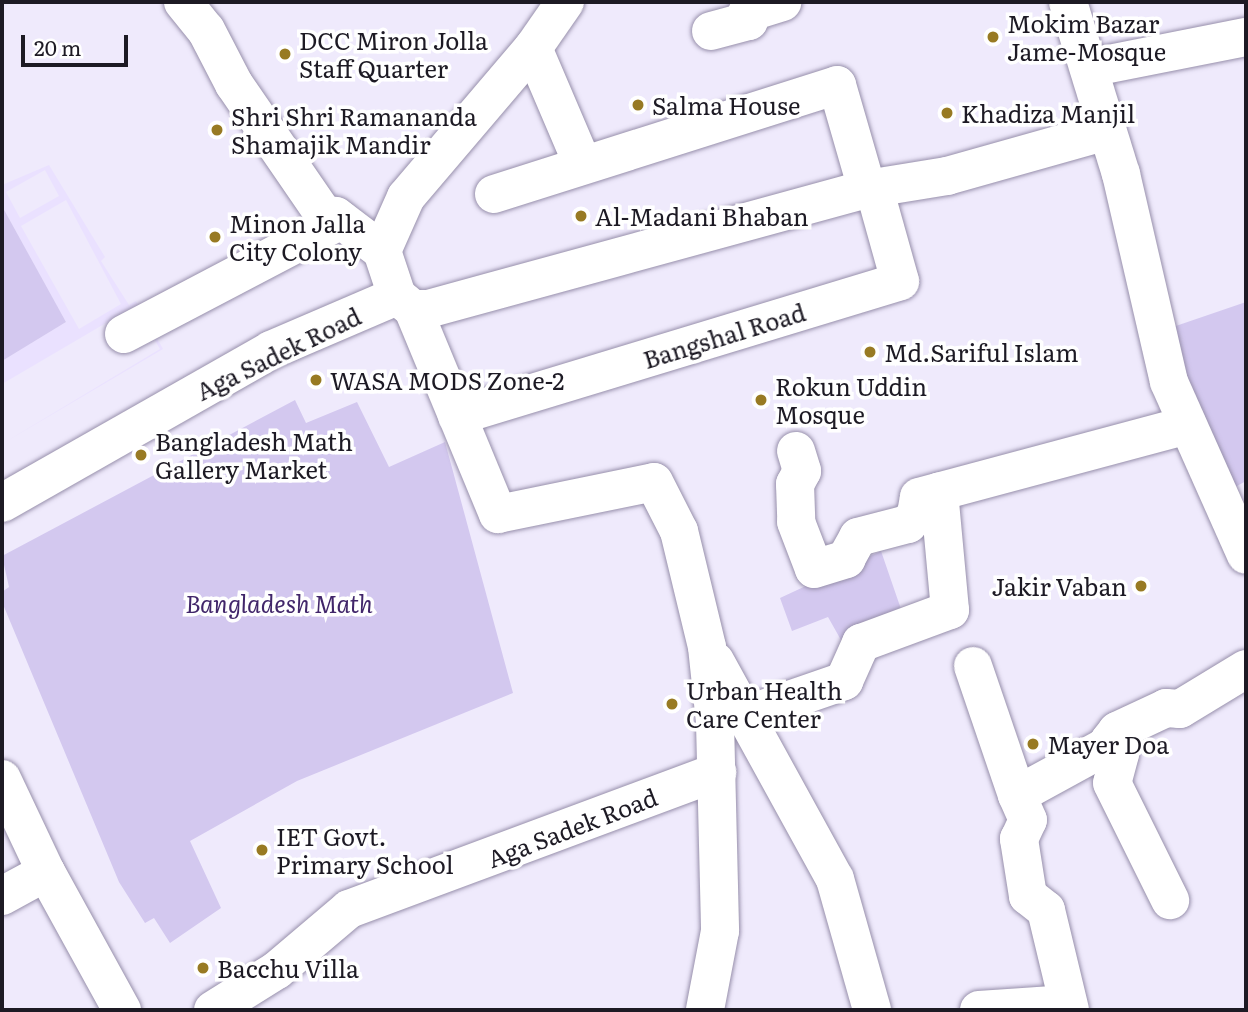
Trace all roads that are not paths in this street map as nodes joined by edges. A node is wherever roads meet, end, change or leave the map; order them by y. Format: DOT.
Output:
graph roads {
  1 [pos="183,2"];
  2 [pos="565,2"];
  3 [pos="782,2"];
  4 [pos="1068,2"];
  5 [pos="711,31"];
  6 [pos="1246,37"];
  7 [pos="533,48"];
  8 [pos="1089,68"];
  9 [pos="1107,131"];
  10 [pos="583,165"];
  11 [pos="871,189"];
  12 [pos="494,194"];
  13 [pos="341,220"];
  14 [pos="382,251"];
  15 [pos="405,303"];
  16 [pos="124,334"];
  17 [pos="457,416"];
  18 [pos="1187,425"];
  19 [pos="796,452"];
  20 [pos="939,492"];
  21 [pos="2,503"];
  22 [pos="1246,555"];
  23 [pos="707,647"];
  24 [pos="973,666"];
  25 [pos="1246,669"];
  26 [pos="746,715"];
  27 [pos="1110,740"];
  28 [pos="718,772"];
  29 [pos="2,779"];
  30 [pos="1017,795"];
  31 [pos="46,872"];
  32 [pos="2,896"];
  33 [pos="1170,900"];
  34 [pos="1069,1007"];
  35 [pos="122,1010"];
  36 [pos="213,1010"];
  37 [pos="705,1010"];
  38 [pos="872,1010"];
  39 [pos="979,1010"];
  1 -- 13 [label="street"];
  2 -- 7 [label="street"];
  3 -- 5 [label="street"];
  4 -- 8 [label="street"];
  6 -- 8 [label="street"];
  7 -- 10 [label="street"];
  7 -- 14 [label="street"];
  8 -- 9 [label="street"];
  9 -- 11 [label="street"];
  9 -- 18 [label="street"];
  10 -- 11 [label="street, Bangshal Road"];
  10 -- 12 [label="street"];
  11 -- 15 [label="street"];
  11 -- 17 [label="street, Bangshal Road"];
  13 -- 14 [label="street"];
  13 -- 16 [label="street"];
  14 -- 15 [label="street"];
  15 -- 17 [label="street"];
  15 -- 21 [label="street, Aga Sadek Road"];
  17 -- 23 [label="street"];
  18 -- 20 [label="street"];
  18 -- 22 [label="street"];
  19 -- 20 [label="street"];
  20 -- 26 [label="street"];
  23 -- 26 [label="street"];
  23 -- 28 [label="street"];
  24 -- 30 [label="street"];
  25 -- 27 [label="street"];
  26 -- 38 [label="street"];
  27 -- 30 [label="street"];
  27 -- 33 [label="street"];
  28 -- 36 [label="street, Aga Sadek Road"];
  28 -- 37 [label="street"];
  29 -- 31 [label="street"];
  30 -- 34 [label="street"];
  31 -- 32 [label="street"];
  31 -- 35 [label="street"];
  34 -- 39 [label="street"];
}
